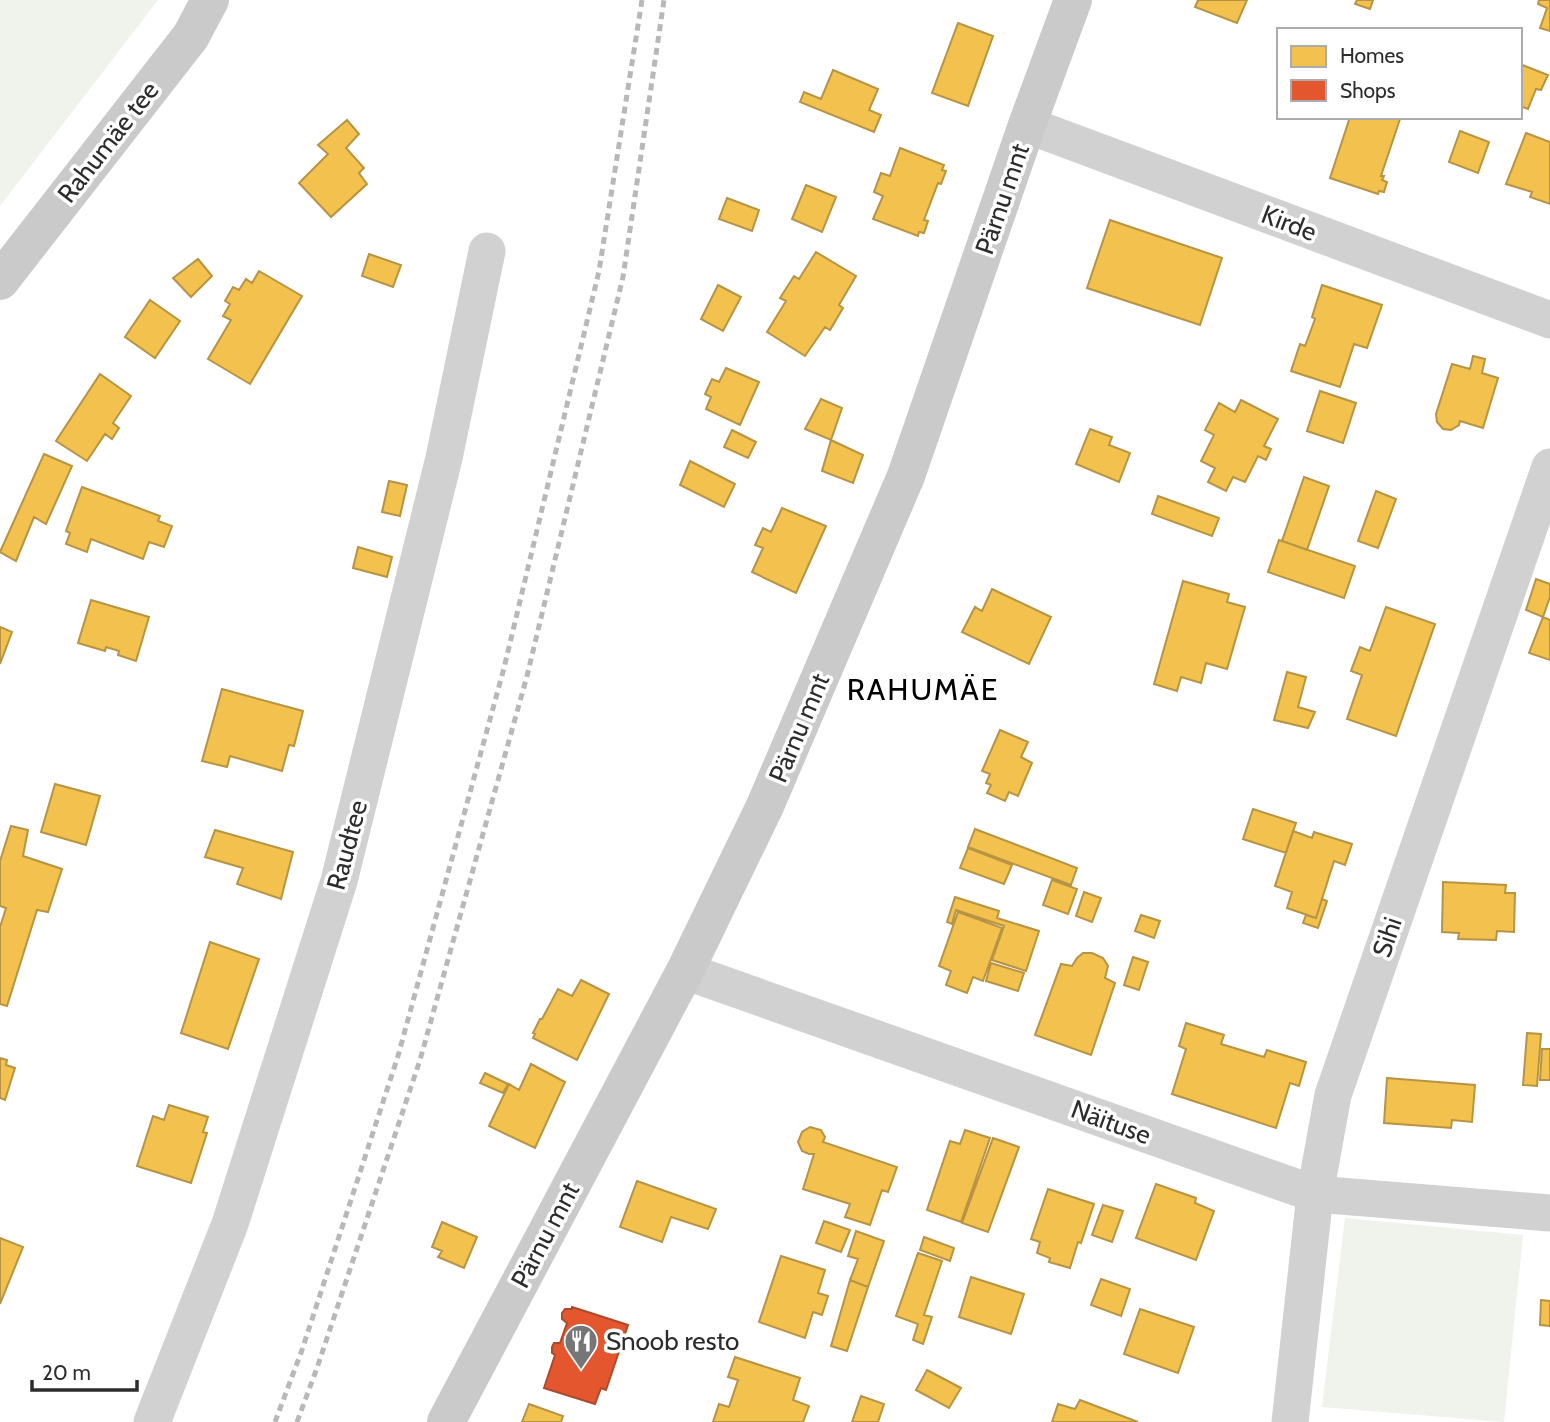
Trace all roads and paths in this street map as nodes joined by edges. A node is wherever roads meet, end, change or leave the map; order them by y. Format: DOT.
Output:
graph roads {
  1 [pos="210,0"];
  2 [pos="1073,0"];
  3 [pos="1027,125"];
  4 [pos="487,251"];
  5 [pos="0,281"];
  6 [pos="1550,320"];
  7 [pos="1550,467"];
  8 [pos="685,971"];
  9 [pos="1315,1194"];
  10 [pos="1550,1213"];
  11 [pos="152,1422"];
  12 [pos="446,1422"];
  13 [pos="1290,1422"];
  1 -- 5 [label="main road, Rahumäe tee"];
  2 -- 3 [label="main road, Pärnu mnt"];
  3 -- 6 [label="street, Kirde"];
  3 -- 8 [label="main road, Pärnu mnt"];
  4 -- 11 [label="street, Raudtee"];
  7 -- 9 [label="street, Sihi"];
  8 -- 9 [label="street, Näituse"];
  8 -- 12 [label="main road, Pärnu mnt"];
  9 -- 10 [label="street, Näituse"];
  9 -- 13 [label="street, Sihi"];
}
